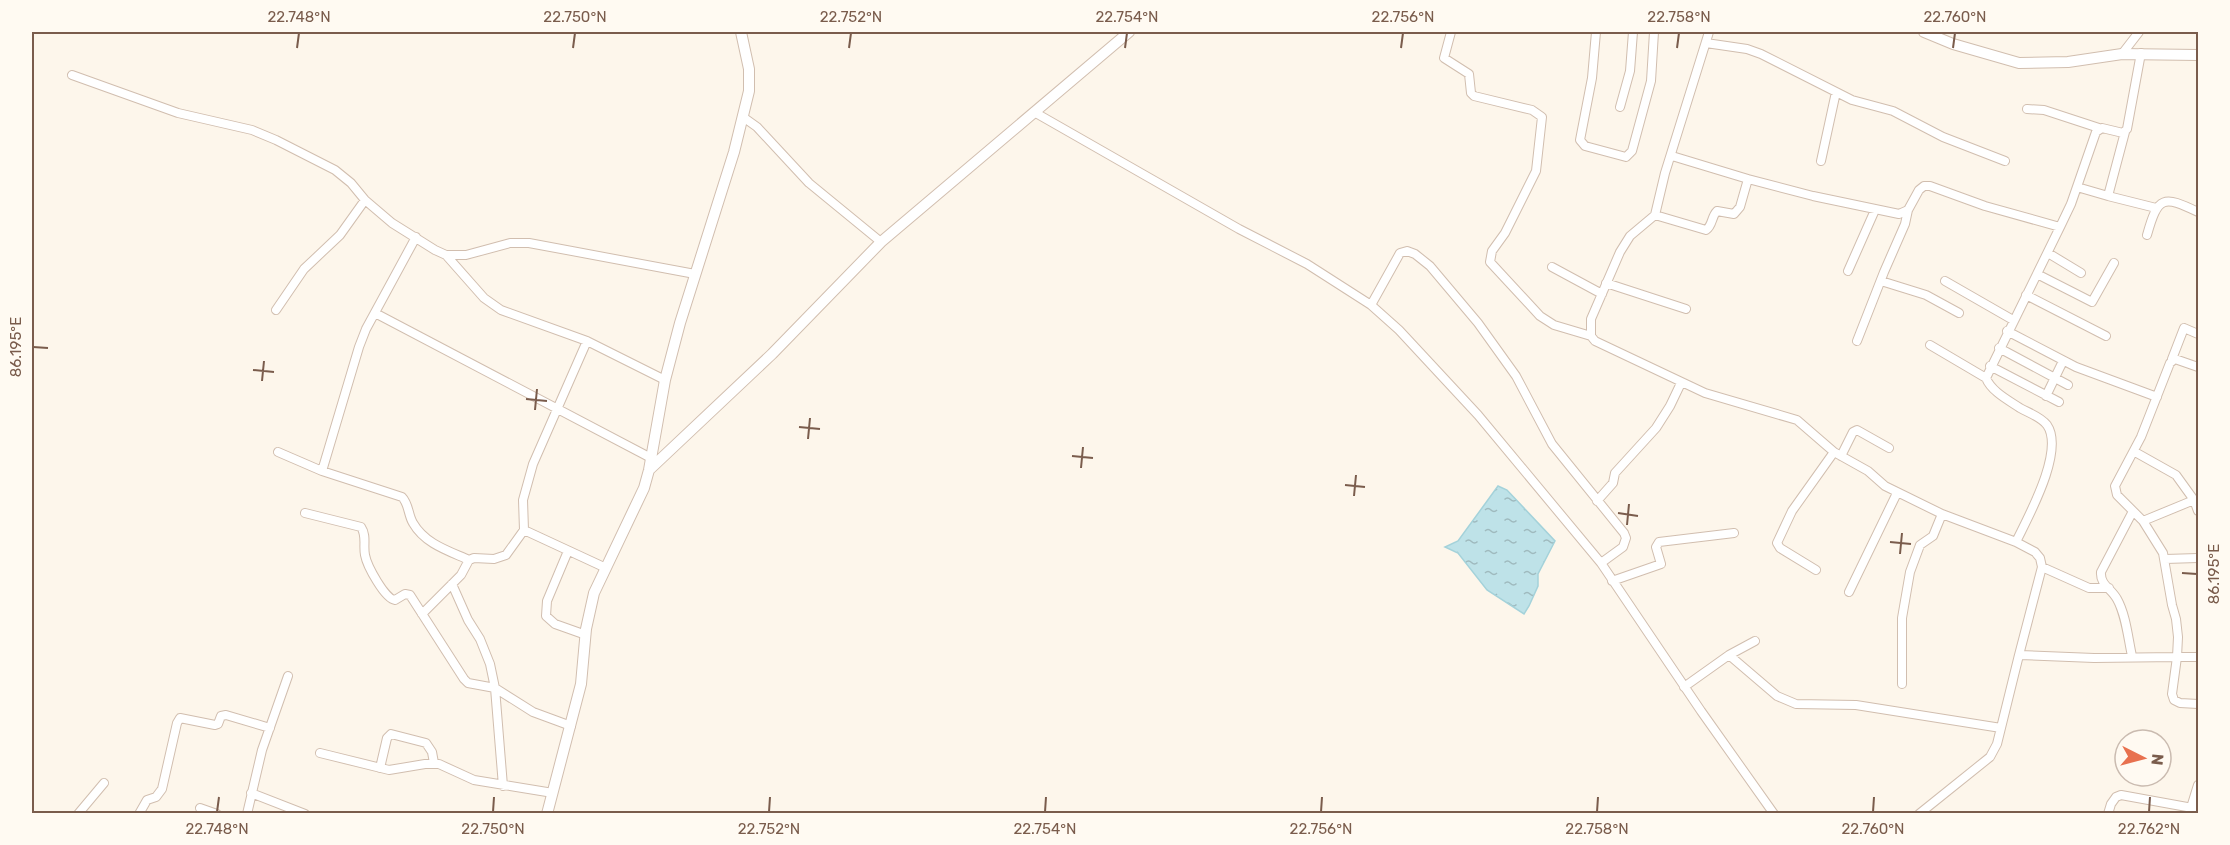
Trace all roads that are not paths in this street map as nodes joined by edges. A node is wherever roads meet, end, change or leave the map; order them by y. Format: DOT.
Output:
graph roads {
  1 [pos="741,32"];
  2 [pos="1129,32"];
  3 [pos="1451,32"];
  4 [pos="1596,32"];
  5 [pos="1633,32"];
  6 [pos="1654,32"];
  7 [pos="1709,32"];
  8 [pos="1924,32"];
  9 [pos="2139,32"];
  10 [pos="1706,43"];
  11 [pos="2141,53"];
  12 [pos="2122,54"];
  13 [pos="2199,55"];
  14 [pos="72,75"];
  15 [pos="1836,92"];
  16 [pos="1620,107"];
  17 [pos="2027,109"];
  18 [pos="1034,112"];
  19 [pos="743,117"];
  20 [pos="2099,128"];
  21 [pos="2125,132"];
  22 [pos="1672,156"];
  23 [pos="2005,160"];
  24 [pos="1821,161"];
  25 [pos="1748,179"];
  26 [pos="2077,187"];
  27 [pos="2108,196"];
  28 [pos="365,200"];
  29 [pos="2156,208"];
  30 [pos="1875,210"];
  31 [pos="1908,210"];
  32 [pos="2199,212"];
  33 [pos="1655,215"];
  34 [pos="2060,227"];
  35 [pos="2147,235"];
  36 [pos="416,237"];
  37 [pos="881,242"];
  38 [pos="2048,253"];
  39 [pos="446,255"];
  40 [pos="2114,264"];
  41 [pos="1552,267"];
  42 [pos="1848,271"];
  43 [pos="2081,273"];
  44 [pos="695,274"];
  45 [pos="2037,274"];
  46 [pos="1945,281"];
  47 [pos="1881,282"];
  48 [pos="1606,283"];
  49 [pos="1602,294"];
  50 [pos="2026,295"];
  51 [pos="1371,305"];
  52 [pos="1686,309"];
  53 [pos="276,310"];
  54 [pos="1959,312"];
  55 [pos="375,313"];
  56 [pos="2013,320"];
  57 [pos="2007,331"];
  58 [pos="2199,334"];
  59 [pos="1591,336"];
  60 [pos="2106,336"];
  61 [pos="1857,341"];
  62 [pos="587,342"];
  63 [pos="1930,345"];
  64 [pos="1999,348"];
  65 [pos="2172,359"];
  66 [pos="2063,361"];
  67 [pos="1990,366"];
  68 [pos="2199,367"];
  69 [pos="1986,378"];
  70 [pos="2055,378"];
  71 [pos="665,380"];
  72 [pos="1681,383"];
  73 [pos="2067,385"];
  74 [pos="2046,396"];
  75 [pos="2157,398"];
  76 [pos="2059,402"];
  77 [pos="556,409"];
  78 [pos="1889,448"];
  79 [pos="278,452"];
  80 [pos="2135,452"];
  81 [pos="1837,454"];
  82 [pos="651,458"];
  83 [pos="649,470"];
  84 [pos="322,471"];
  85 [pos="1897,493"];
  86 [pos="2196,500"];
  87 [pos="1597,501"];
  88 [pos="2133,511"];
  89 [pos="2199,511"];
  90 [pos="305,513"];
  91 [pos="1942,514"];
  92 [pos="2143,521"];
  93 [pos="524,530"];
  94 [pos="1734,533"];
  95 [pos="2016,542"];
  96 [pos="568,551"];
  97 [pos="2199,558"];
  98 [pos="2165,559"];
  99 [pos="469,560"];
  100 [pos="1601,563"];
  101 [pos="2042,567"];
  102 [pos="606,568"];
  103 [pos="1816,570"];
  104 [pos="1612,581"];
  105 [pos="452,584"];
  106 [pos="2109,588"];
  107 [pos="1849,592"];
  108 [pos="422,614"];
  109 [pos="586,635"];
  110 [pos="1755,641"];
  111 [pos="1729,655"];
  112 [pos="2019,655"];
  113 [pos="2132,656"];
  114 [pos="2177,657"];
  115 [pos="2199,657"];
  116 [pos="288,676"];
  117 [pos="1902,684"];
  118 [pos="1684,687"];
  119 [pos="495,688"];
  120 [pos="2199,704"];
  121 [pos="571,726"];
  122 [pos="270,728"];
  123 [pos="2001,728"];
  124 [pos="320,753"];
  125 [pos="434,763"];
  126 [pos="380,768"];
  127 [pos="104,783"];
  128 [pos="2199,785"];
  129 [pos="503,786"];
  130 [pos="251,793"];
  131 [pos="553,793"];
  132 [pos="200,808"];
  133 [pos="2193,810"];
  134 [pos="78,813"];
  135 [pos="139,813"];
  136 [pos="216,813"];
  137 [pos="246,813"];
  138 [pos="305,813"];
  139 [pos="547,813"];
  140 [pos="1774,813"];
  141 [pos="1919,813"];
  142 [pos="2108,813"];
  1 -- 19 [label="street"];
  2 -- 18 [label="street"];
  3 -- 59 [label="street"];
  4 -- 6 [label="street"];
  5 -- 16 [label="street"];
  7 -- 10 [label="street"];
  8 -- 12 [label="street"];
  9 -- 12 [label="street"];
  10 -- 15 [label="street"];
  10 -- 22 [label="street"];
  11 -- 12 [label="street"];
  11 -- 13 [label="street"];
  11 -- 21 [label="street"];
  14 -- 28 [label="street"];
  15 -- 23 [label="street"];
  15 -- 24 [label="street"];
  17 -- 20 [label="street"];
  18 -- 37 [label="street"];
  18 -- 51 [label="street"];
  19 -- 37 [label="street"];
  19 -- 44 [label="street"];
  20 -- 21 [label="street"];
  20 -- 26 [label="street"];
  21 -- 27 [label="street"];
  22 -- 25 [label="street"];
  22 -- 33 [label="street"];
  25 -- 30 [label="street"];
  25 -- 33 [label="street"];
  26 -- 27 [label="street"];
  26 -- 34 [label="street"];
  27 -- 29 [label="street"];
  28 -- 36 [label="street"];
  28 -- 53 [label="street"];
  29 -- 32 [label="street"];
  29 -- 35 [label="street"];
  30 -- 31 [label="street"];
  30 -- 42 [label="street"];
  31 -- 34 [label="street"];
  31 -- 47 [label="street"];
  33 -- 48 [label="street"];
  34 -- 38 [label="street"];
  36 -- 39 [label="street"];
  36 -- 55 [label="street"];
  37 -- 83 [label="street"];
  38 -- 43 [label="street"];
  38 -- 45 [label="street"];
  39 -- 44 [label="street"];
  39 -- 62 [label="street"];
  40 -- 45 [label="street"];
  41 -- 49 [label="street"];
  44 -- 71 [label="street"];
  45 -- 50 [label="street"];
  46 -- 56 [label="street"];
  47 -- 54 [label="street"];
  47 -- 61 [label="street"];
  48 -- 49 [label="street"];
  48 -- 52 [label="street"];
  49 -- 59 [label="street"];
  50 -- 56 [label="street"];
  50 -- 60 [label="street"];
  51 -- 87 [label="street"];
  51 -- 100 [label="street"];
  55 -- 77 [label="street"];
  55 -- 84 [label="street"];
  56 -- 57 [label="street"];
  57 -- 64 [label="street"];
  57 -- 66 [label="street"];
  58 -- 65 [label="street"];
  59 -- 72 [label="street"];
  62 -- 71 [label="street"];
  62 -- 77 [label="street"];
  63 -- 69 [label="street"];
  64 -- 67 [label="street"];
  64 -- 70 [label="street"];
  65 -- 68 [label="street"];
  65 -- 75 [label="street"];
  66 -- 70 [label="street"];
  66 -- 75 [label="street"];
  67 -- 69 [label="street"];
  67 -- 74 [label="street"];
  69 -- 95 [label="street"];
  70 -- 73 [label="street"];
  70 -- 74 [label="street"];
  71 -- 82 [label="street"];
  72 -- 81 [label="street"];
  72 -- 87 [label="street"];
  74 -- 76 [label="street"];
  75 -- 80 [label="street"];
  77 -- 82 [label="street"];
  77 -- 93 [label="street"];
  78 -- 81 [label="street"];
  79 -- 84 [label="street"];
  80 -- 86 [label="street"];
  80 -- 88 [label="street"];
  81 -- 85 [label="street"];
  81 -- 103 [label="street"];
  82 -- 83 [label="street"];
  83 -- 102 [label="street"];
  84 -- 99 [label="street"];
  85 -- 91 [label="street"];
  85 -- 107 [label="street"];
  86 -- 89 [label="street"];
  86 -- 92 [label="street"];
  87 -- 100 [label="street"];
  88 -- 92 [label="street"];
  88 -- 106 [label="street"];
  90 -- 108 [label="street"];
  91 -- 95 [label="street"];
  91 -- 117 [label="street"];
  92 -- 98 [label="street"];
  93 -- 96 [label="street"];
  93 -- 99 [label="street"];
  94 -- 104 [label="street"];
  95 -- 101 [label="street"];
  96 -- 102 [label="street"];
  96 -- 109 [label="street"];
  97 -- 98 [label="street"];
  98 -- 114 [label="street"];
  99 -- 105 [label="street"];
  100 -- 104 [label="street"];
  101 -- 106 [label="street"];
  101 -- 112 [label="street"];
  102 -- 109 [label="street"];
  104 -- 118 [label="street"];
  105 -- 108 [label="street"];
  105 -- 119 [label="street"];
  106 -- 113 [label="street"];
  108 -- 119 [label="street"];
  109 -- 121 [label="street"];
  110 -- 111 [label="street"];
  111 -- 118 [label="street"];
  111 -- 123 [label="street"];
  112 -- 113 [label="street"];
  112 -- 123 [label="street"];
  113 -- 114 [label="street"];
  114 -- 115 [label="street"];
  114 -- 120 [label="street"];
  116 -- 122 [label="street"];
  118 -- 140 [label="street"];
  119 -- 121 [label="street"];
  119 -- 129 [label="street"];
  121 -- 131 [label="street"];
  122 -- 130 [label="street"];
  122 -- 135 [label="street"];
  123 -- 141 [label="street"];
  124 -- 126 [label="street"];
  125 -- 126 [label="street"];
  125 -- 126 [label="street"];
  125 -- 129 [label="street"];
  127 -- 134 [label="street"];
  128 -- 133 [label="street"];
  129 -- 131 [label="street"];
  130 -- 137 [label="street"];
  130 -- 138 [label="street"];
  131 -- 139 [label="street"];
  132 -- 136 [label="street"];
  133 -- 142 [label="street"];
}
